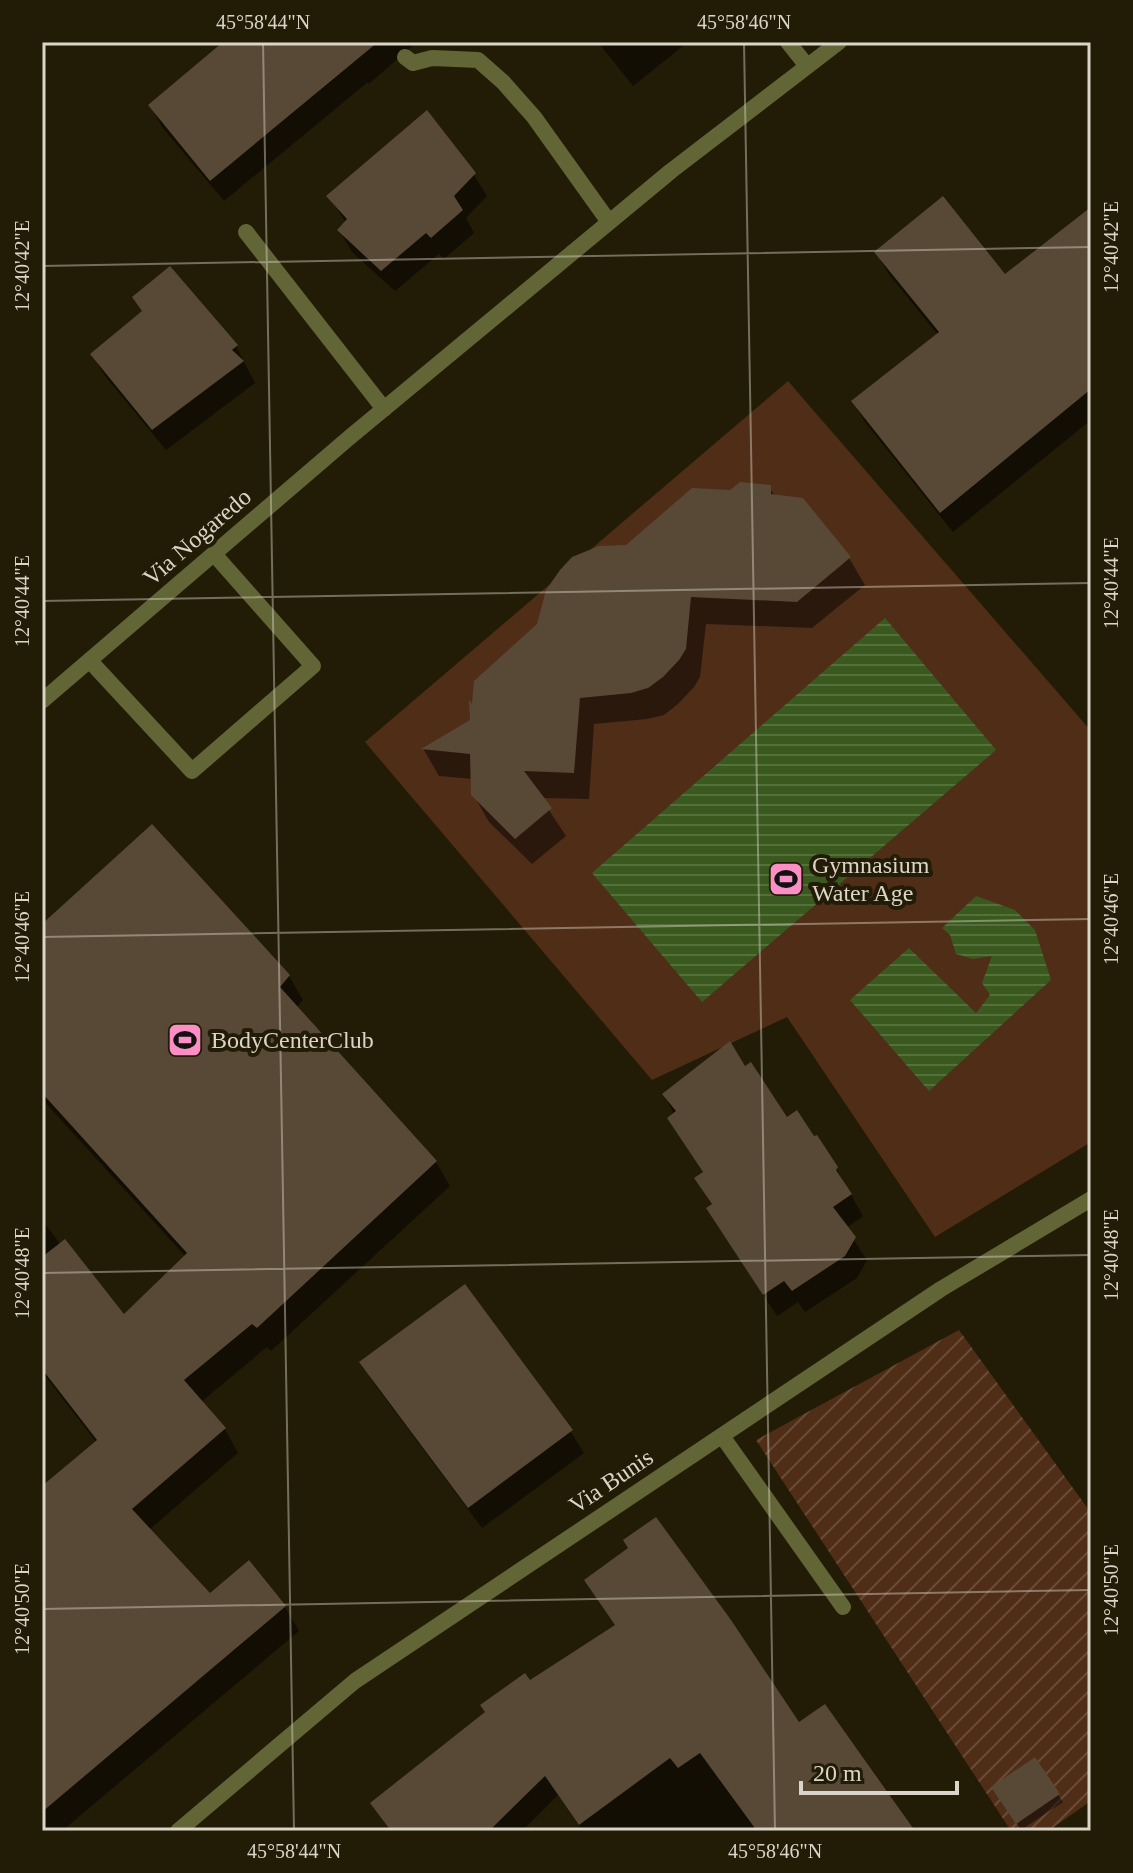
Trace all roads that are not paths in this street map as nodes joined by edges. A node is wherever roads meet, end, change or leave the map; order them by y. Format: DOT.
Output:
graph roads {
  1 [pos="788,42"];
  2 [pos="839,42"];
  3 [pos="405,57"];
  4 [pos="807,66"];
  5 [pos="609,222"];
  6 [pos="246,232"];
  7 [pos="384,409"];
  8 [pos="214,554"];
  9 [pos="90,661"];
  10 [pos="42,701"];
  11 [pos="1091,1199"];
  12 [pos="722,1436"];
  13 [pos="843,1607"];
  14 [pos="178,1831"];
  1 -- 4 [label="street"];
  2 -- 4 [label="street, Via Nogaredo"];
  3 -- 5 [label="street"];
  4 -- 5 [label="street, Via Nogaredo"];
  5 -- 7 [label="street, Via Nogaredo"];
  6 -- 7 [label="street"];
  7 -- 8 [label="street, Via Nogaredo"];
  8 -- 9 [label="street, Via Nogaredo"];
  8 -- 9 [label="street"];
  9 -- 10 [label="street, Via Nogaredo"];
  11 -- 12 [label="street, Via Bunis"];
  12 -- 13 [label="street"];
  12 -- 14 [label="street, Via Bunis"];
}
